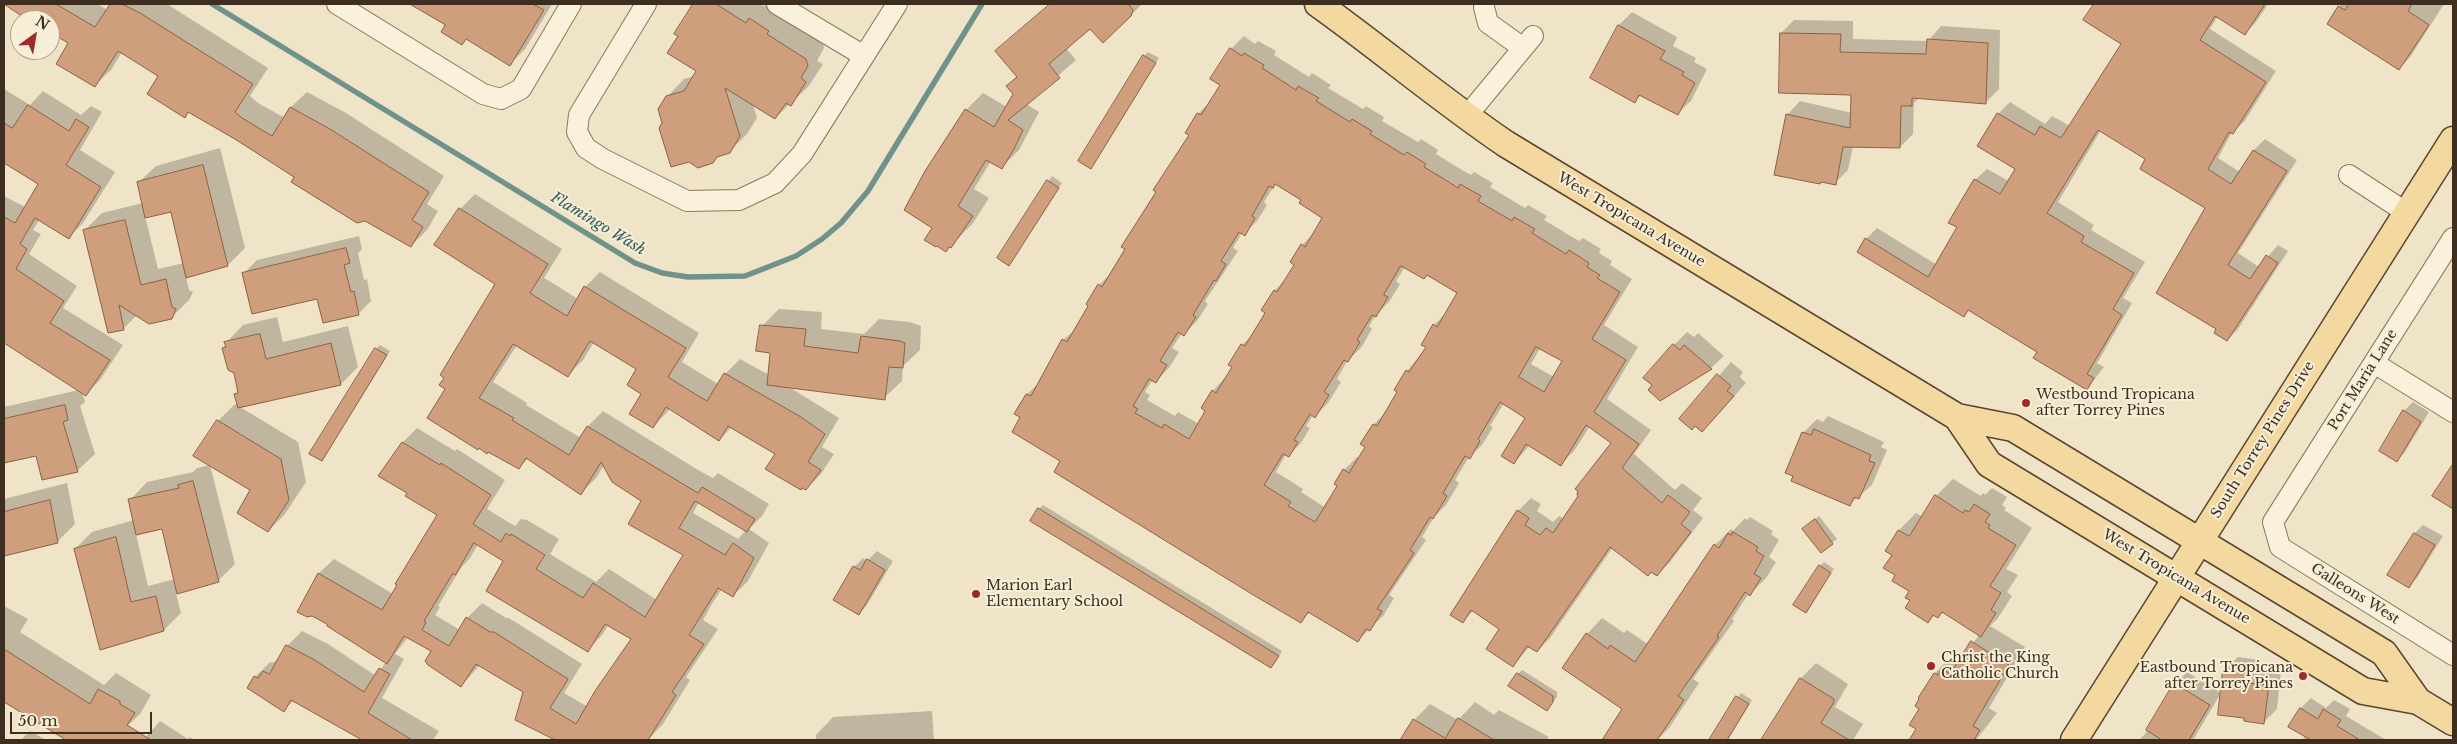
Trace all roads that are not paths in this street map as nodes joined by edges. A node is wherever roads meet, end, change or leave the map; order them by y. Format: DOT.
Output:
graph roads {
  1 [pos="571,4"];
  2 [pos="646,4"];
  3 [pos="777,4"];
  4 [pos="897,4"];
  5 [pos="1318,4"];
  6 [pos="347,6"];
  7 [pos="1484,7"];
  8 [pos="864,56"];
  9 [pos="1466,117"];
  10 [pos="2453,140"];
  11 [pos="2348,175"];
  12 [pos="2406,213"];
  13 [pos="2453,238"];
  14 [pos="2374,363"];
  15 [pos="2453,412"];
  16 [pos="1957,417"];
  17 [pos="2273,522"];
  18 [pos="2200,541"];
  19 [pos="2176,577"];
  20 [pos="2453,655"];
  21 [pos="2418,700"];
  22 [pos="2453,722"];
  23 [pos="2074,740"];
  1 -- 6 [label="street"];
  2 -- 8 [label="street"];
  3 -- 8 [label="street"];
  4 -- 8 [label="street"];
  5 -- 9 [label="main road, West Tropicana Avenue"];
  7 -- 9 [label="street"];
  9 -- 16 [label="main road, West Tropicana Avenue"];
  10 -- 12 [label="main road, South Torrey Pines Drive"];
  11 -- 12 [label="street"];
  12 -- 18 [label="main road, South Torrey Pines Drive"];
  13 -- 14 [label="street, Port Maria Lane"];
  14 -- 15 [label="street"];
  14 -- 17 [label="street, Port Maria Lane"];
  16 -- 18 [label="main road, West Tropicana Avenue"];
  16 -- 19 [label="main road, West Tropicana Avenue"];
  17 -- 20 [label="street, Galleons West"];
  18 -- 19 [label="main road, South Torrey Pines Drive"];
  18 -- 21 [label="main road, West Tropicana Avenue"];
  19 -- 21 [label="main road, West Tropicana Avenue"];
  19 -- 23 [label="main road, South Torrey Pines Drive"];
  21 -- 22 [label="main road, West Tropicana Avenue"];
}
